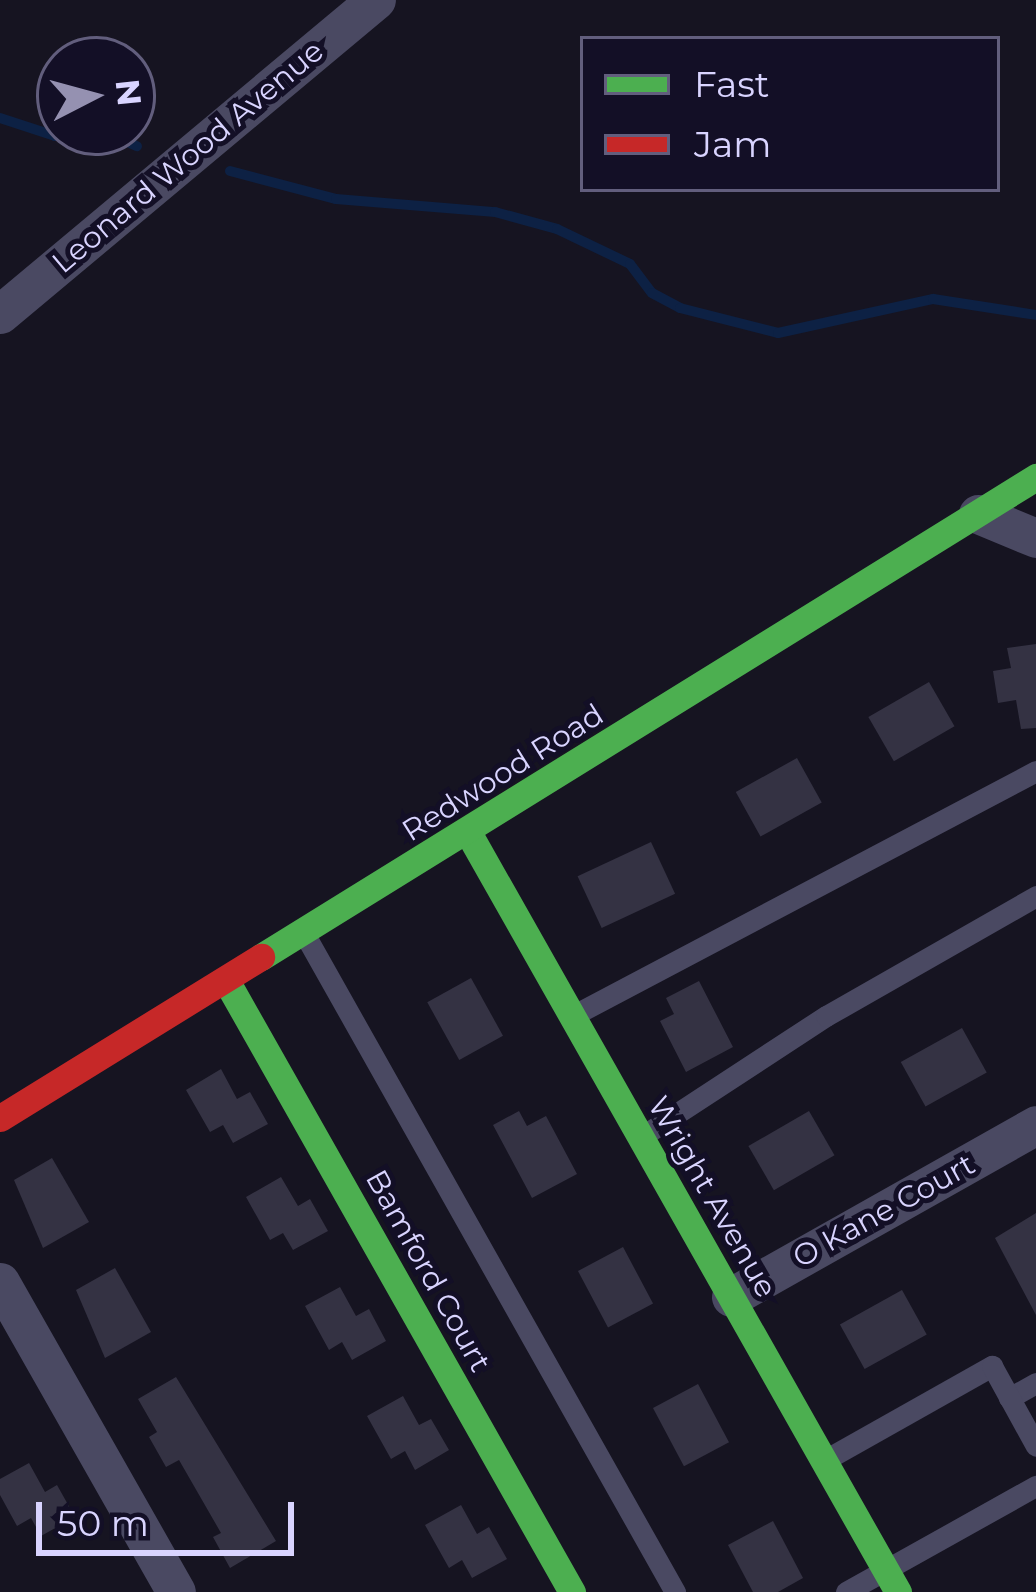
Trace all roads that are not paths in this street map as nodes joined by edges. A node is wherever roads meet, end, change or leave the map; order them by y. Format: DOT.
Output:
graph roads {
  1 [pos="376,0"];
  2 [pos="0,314"];
  3 [pos="1036,477"];
  4 [pos="978,514"];
  5 [pos="1036,538"];
  6 [pos="1036,770"];
  7 [pos="469,834"];
  8 [pos="1036,896"];
  9 [pos="305,935"];
  10 [pos="227,982"];
  11 [pos="572,1016"];
  12 [pos="0,1118"];
  13 [pos="1036,1125"];
  14 [pos="640,1137"];
  15 [pos="0,1282"];
  16 [pos="731,1298"];
  17 [pos="1036,1383"];
  18 [pos="1009,1398"];
  19 [pos="1036,1446"];
  20 [pos="824,1460"];
  21 [pos="1036,1486"];
  22 [pos="892,1581"];
  23 [pos="176,1592"];
  24 [pos="572,1592"];
  25 [pos="675,1592"];
  26 [pos="846,1592"];
  1 -- 2 [label="street, Leonard Wood Avenue"];
  3 -- 4 [label="street, Redwood Road"];
  4 -- 5 [label="street"];
  4 -- 7 [label="street, Redwood Road"];
  6 -- 11 [label="lane"];
  7 -- 9 [label="street, Redwood Road"];
  7 -- 11 [label="street, Wright Avenue"];
  8 -- 14 [label="lane"];
  9 -- 10 [label="street, Redwood Road"];
  9 -- 25 [label="lane"];
  10 -- 12 [label="street, Redwood Road"];
  10 -- 24 [label="street, Bamford Court"];
  11 -- 14 [label="street, Wright Avenue"];
  13 -- 16 [label="street, O Kane Court"];
  14 -- 16 [label="street, Wright Avenue"];
  15 -- 23 [label="street"];
  16 -- 20 [label="street, Wright Avenue"];
  17 -- 18 [label="lane"];
  18 -- 19 [label="lane"];
  18 -- 20 [label="lane"];
  20 -- 22 [label="street, Wright Avenue"];
  21 -- 22 [label="lane"];
  22 -- 26 [label="lane"];
}
